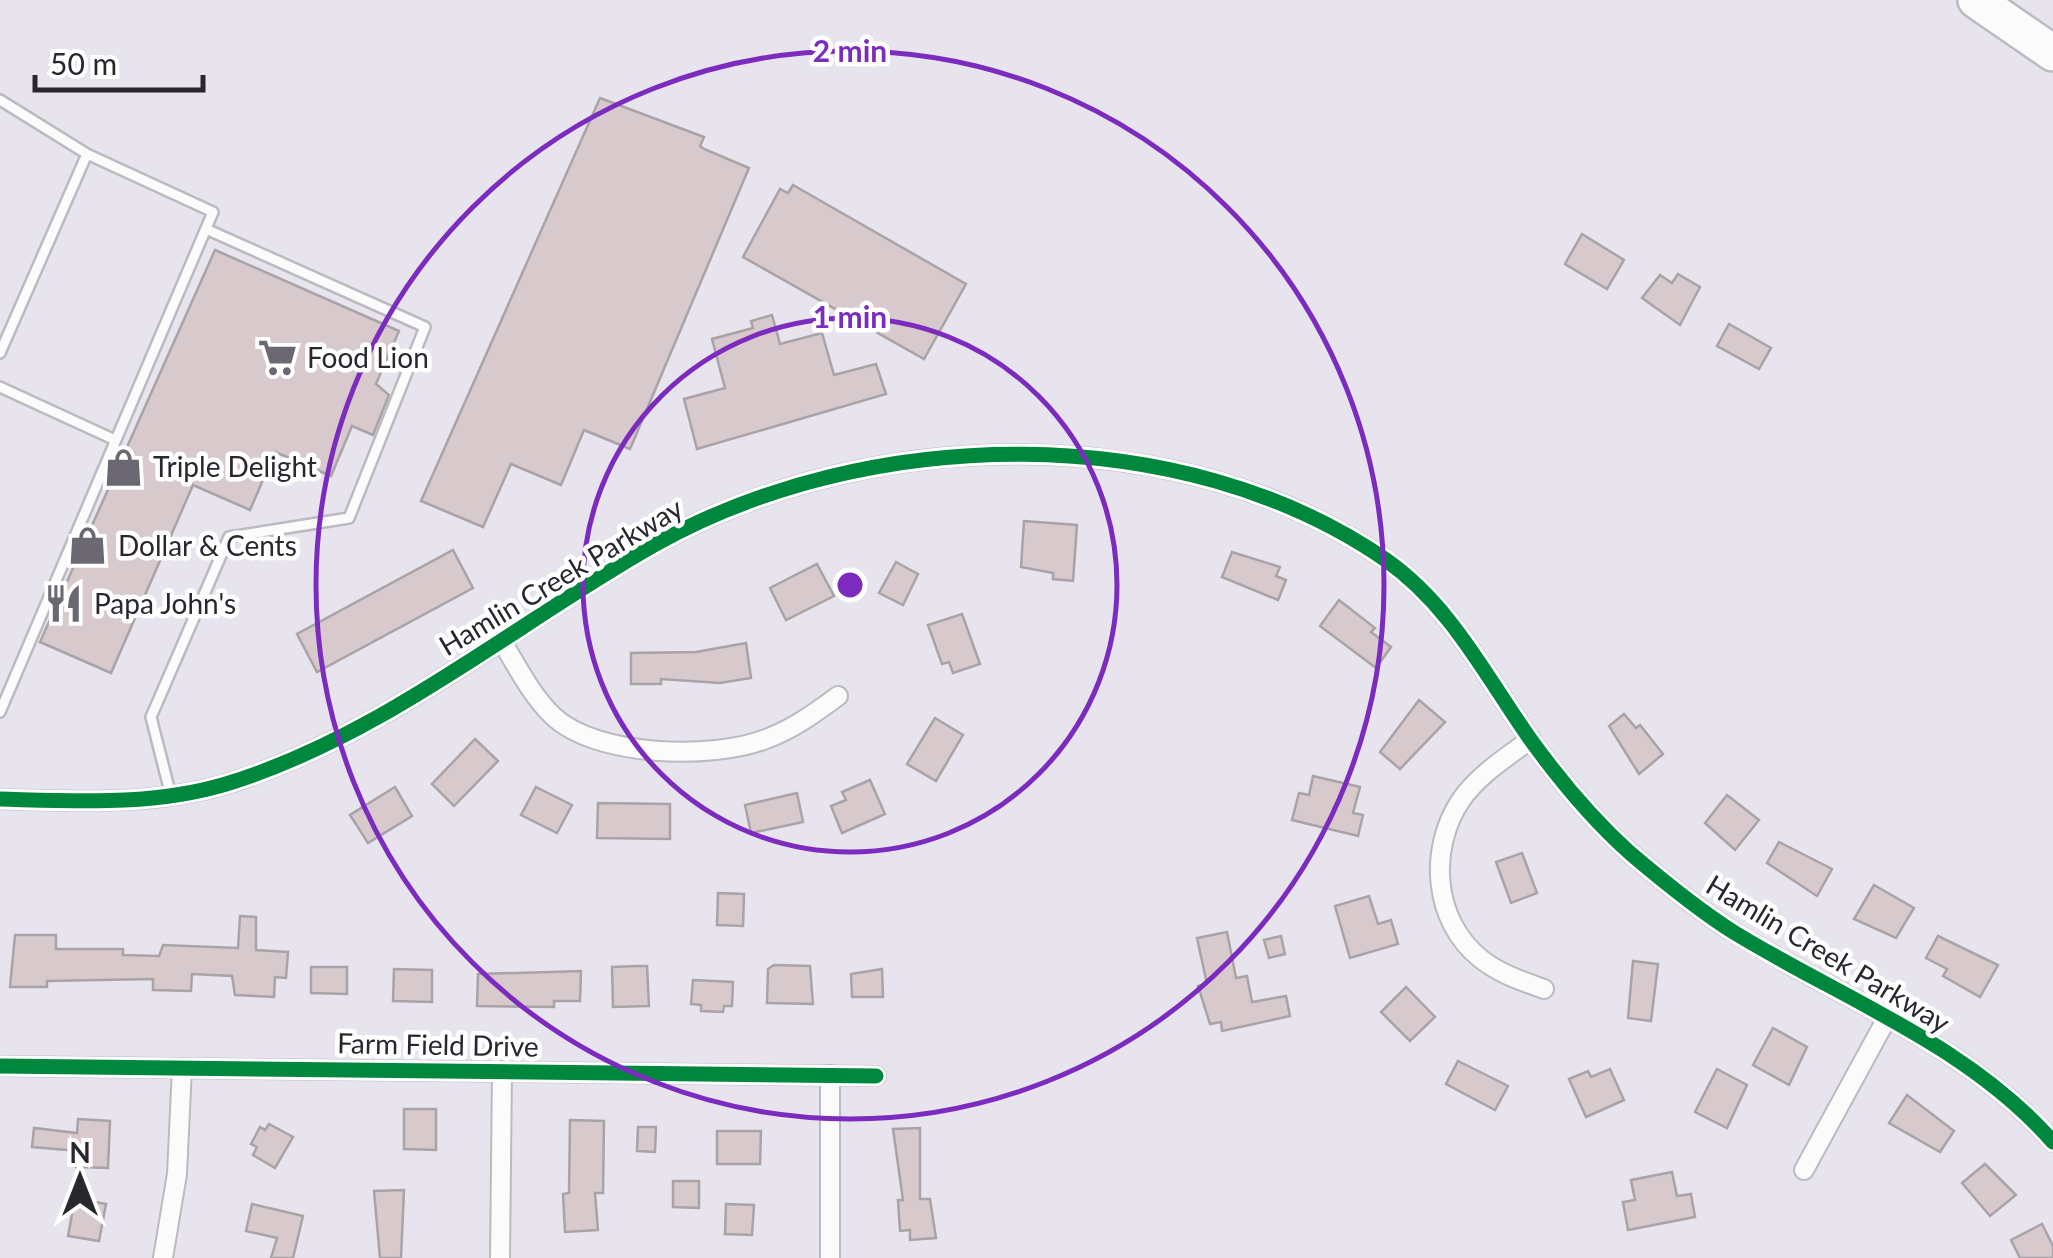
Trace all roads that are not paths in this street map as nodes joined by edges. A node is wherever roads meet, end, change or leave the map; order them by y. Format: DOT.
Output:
graph roads {
  1 [pos="1976,0"];
  2 [pos="2053,54"];
  3 [pos="0,100"];
  4 [pos="87,154"];
  5 [pos="206,228"];
  6 [pos="0,353"];
  7 [pos="0,387"];
  8 [pos="113,438"];
  9 [pos="502,640"];
  10 [pos="838,696"];
  11 [pos="0,712"];
  12 [pos="1531,739"];
  13 [pos="171,796"];
  14 [pos="0,799"];
  15 [pos="1544,989"];
  16 [pos="1887,1018"];
  17 [pos="0,1066"];
  18 [pos="182,1068"];
  19 [pos="502,1071"];
  20 [pos="830,1075"];
  21 [pos="876,1076"];
  22 [pos="2053,1142"];
  23 [pos="1804,1170"];
  24 [pos="163,1258"];
  25 [pos="500,1258"];
  26 [pos="830,1258"];
  1 -- 2 [label="highway"];
  3 -- 4 [label="lane"];
  4 -- 5 [label="lane"];
  4 -- 6 [label="lane"];
  5 -- 8 [label="lane"];
  5 -- 13 [label="lane"];
  7 -- 8 [label="lane"];
  8 -- 11 [label="lane"];
  9 -- 10 [label="street"];
  9 -- 12 [label="street, Hamlin Creek Parkway"];
  9 -- 13 [label="street, Hamlin Creek Parkway"];
  12 -- 15 [label="street"];
  12 -- 16 [label="street, Hamlin Creek Parkway"];
  13 -- 14 [label="street, Hamlin Creek Parkway"];
  16 -- 22 [label="street, Hamlin Creek Parkway"];
  16 -- 23 [label="street"];
  17 -- 18 [label="street, Farm Field Drive"];
  18 -- 19 [label="street, Farm Field Drive"];
  18 -- 24 [label="street"];
  19 -- 20 [label="street, Farm Field Drive"];
  19 -- 25 [label="street"];
  20 -- 21 [label="street, Farm Field Drive"];
  20 -- 26 [label="street"];
}
